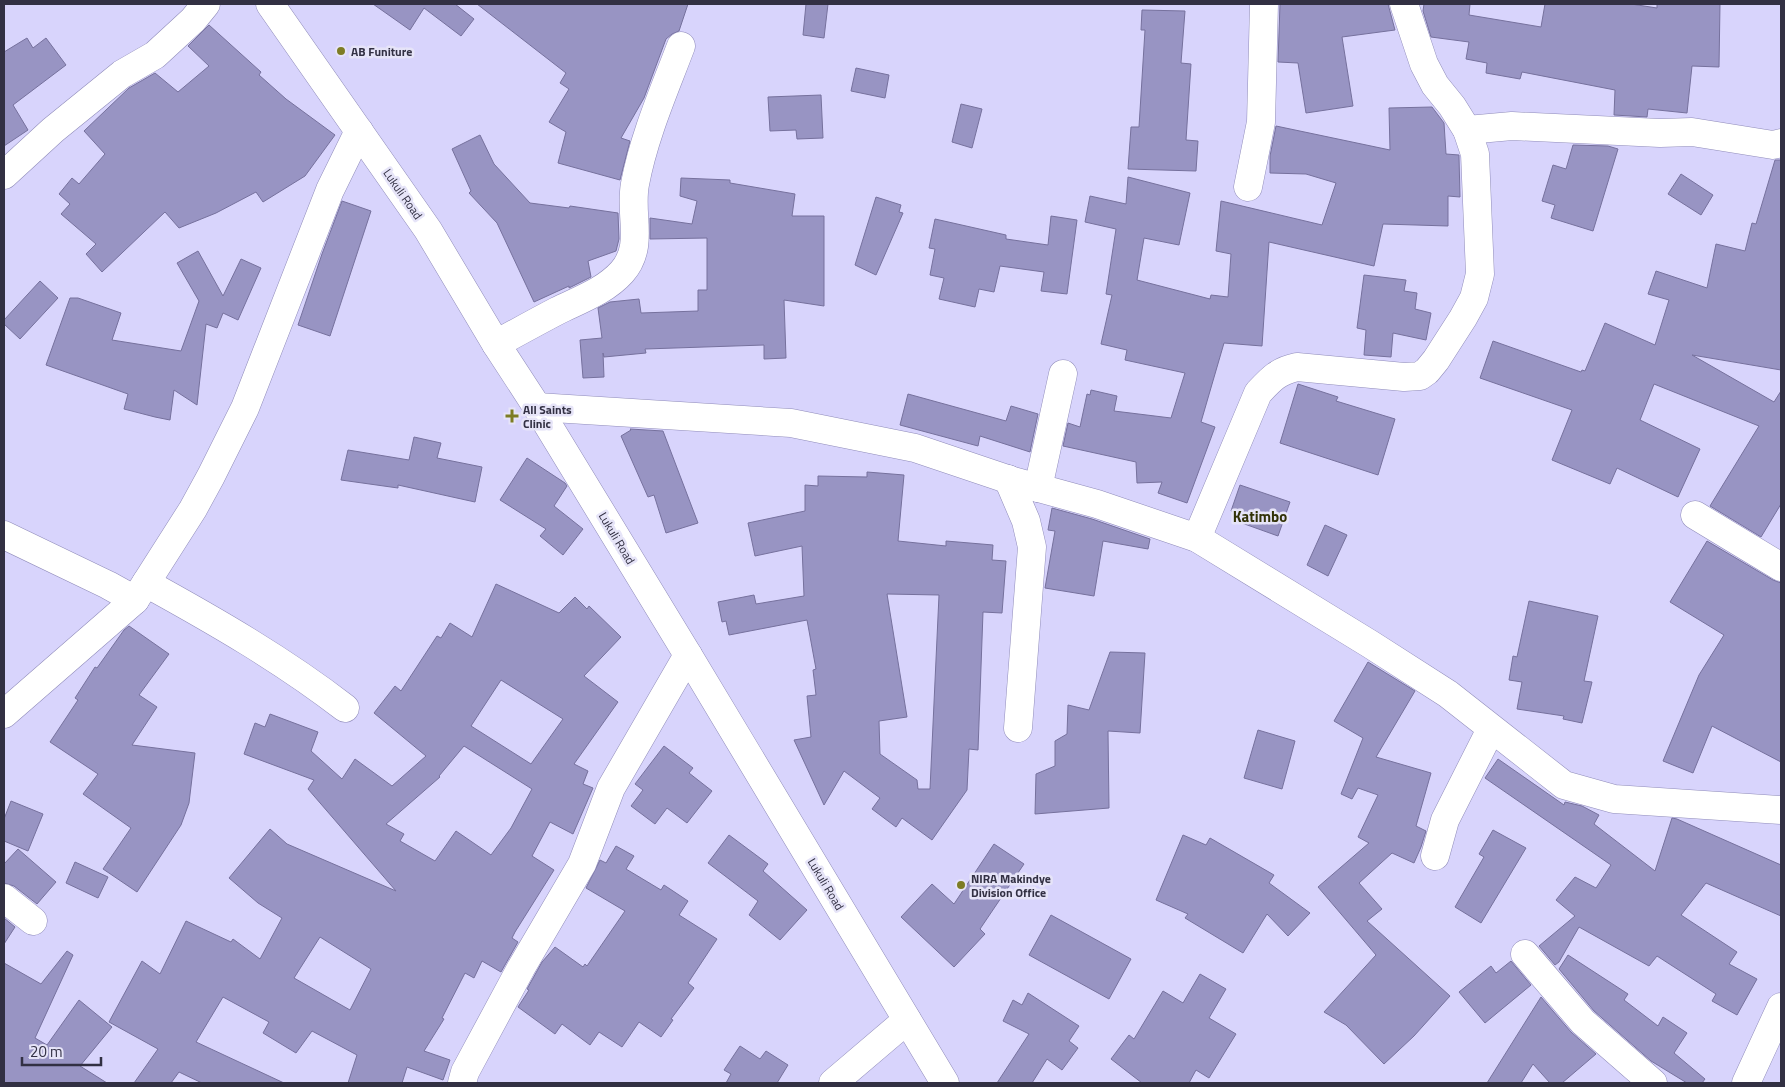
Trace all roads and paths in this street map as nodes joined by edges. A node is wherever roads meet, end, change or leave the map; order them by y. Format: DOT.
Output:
graph roads {
  1 [pos="206,4"];
  2 [pos="270,4"];
  3 [pos="1264,4"];
  4 [pos="1404,4"];
  5 [pos="681,46"];
  6 [pos="1467,130"];
  7 [pos="359,131"];
  8 [pos="1781,143"];
  9 [pos="4,174"];
  10 [pos="1248,187"];
  11 [pos="496,344"];
  12 [pos="1064,374"];
  13 [pos="537,407"];
  14 [pos="1008,479"];
  15 [pos="1038,488"];
  16 [pos="1695,515"];
  17 [pos="4,535"];
  18 [pos="1197,538"];
  19 [pos="1781,567"];
  20 [pos="140,591"];
  21 [pos="688,655"];
  22 [pos="345,708"];
  23 [pos="4,714"];
  24 [pos="1018,728"];
  25 [pos="1491,728"];
  26 [pos="1781,810"];
  27 [pos="1435,856"];
  28 [pos="4,898"];
  29 [pos="34,921"];
  30 [pos="1525,954"];
  31 [pos="1781,1007"];
  32 [pos="907,1020"];
  33 [pos="462,1083"];
  34 [pos="833,1083"];
  35 [pos="945,1083"];
  36 [pos="1654,1083"];
  37 [pos="1746,1083"];
  1 -- 9 [label="street"];
  2 -- 7 [label="street, Lukuli Road"];
  3 -- 10 [label="street"];
  4 -- 6 [label="street"];
  5 -- 11 [label="street"];
  6 -- 8 [label="street"];
  6 -- 18 [label="street"];
  7 -- 11 [label="street, Lukuli Road"];
  7 -- 20 [label="street"];
  11 -- 13 [label="street, Lukuli Road"];
  12 -- 15 [label="street"];
  13 -- 14 [label="street"];
  13 -- 21 [label="street, Lukuli Road"];
  14 -- 15 [label="street"];
  14 -- 24 [label="street"];
  15 -- 18 [label="street"];
  16 -- 19 [label="street"];
  17 -- 20 [label="street"];
  18 -- 25 [label="street"];
  20 -- 22 [label="street"];
  20 -- 23 [label="street"];
  21 -- 32 [label="street, Lukuli Road"];
  21 -- 33 [label="street"];
  25 -- 26 [label="street"];
  25 -- 27 [label="street"];
  28 -- 29 [label="street"];
  30 -- 36 [label="street"];
  31 -- 37 [label="street"];
  32 -- 34 [label="street"];
  32 -- 35 [label="street, Lukuli Road"];
}
